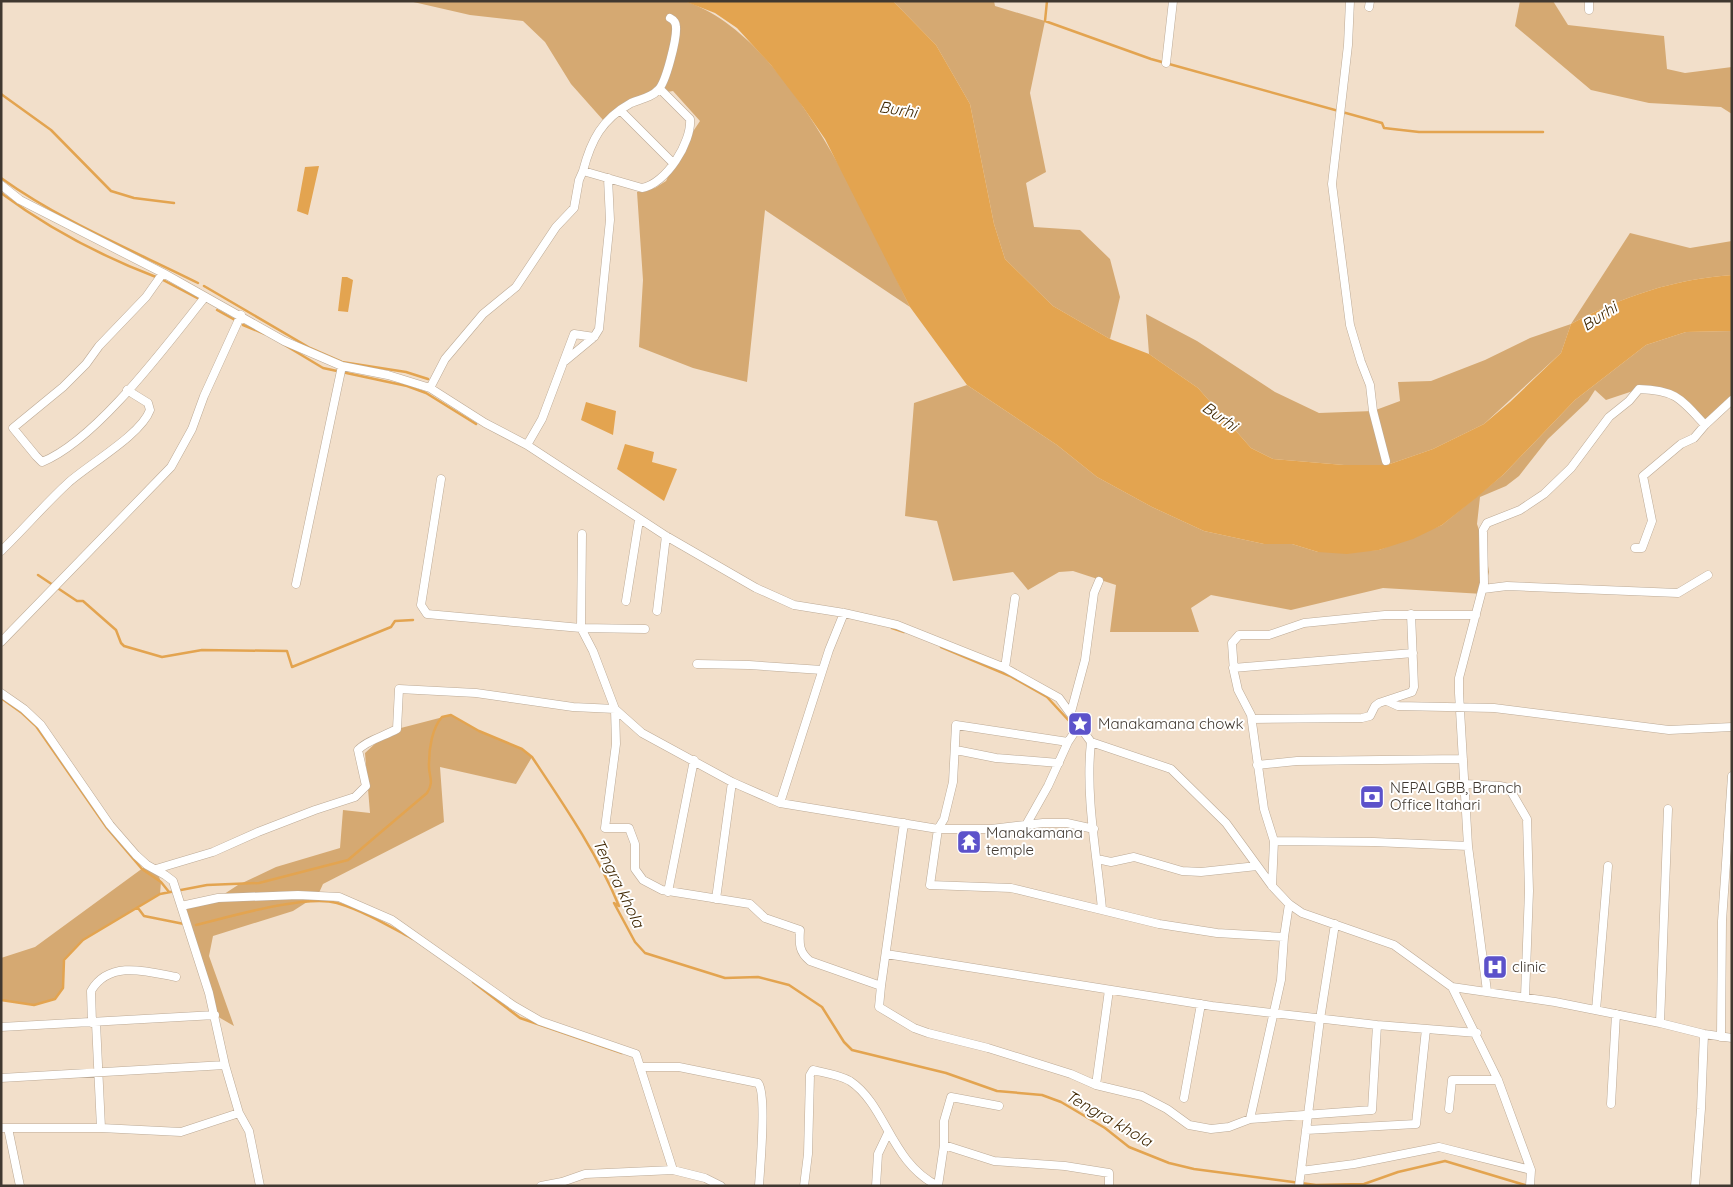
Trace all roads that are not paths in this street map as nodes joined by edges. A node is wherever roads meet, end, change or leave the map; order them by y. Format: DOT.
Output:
graph roads {
  1 [pos="1173,1"];
  2 [pos="1350,1"];
  3 [pos="1589,1"];
  4 [pos="1589,10"];
  5 [pos="670,18"];
  6 [pos="1166,63"];
  7 [pos="660,89"];
  8 [pos="620,110"];
  9 [pos="673,163"];
  10 [pos="583,171"];
  11 [pos="608,178"];
  12 [pos="1,185"];
  13 [pos="163,273"];
  14 [pos="206,297"];
  15 [pos="241,315"];
  16 [pos="594,337"];
  17 [pos="565,361"];
  18 [pos="341,370"];
  19 [pos="430,388"];
  20 [pos="127,390"];
  21 [pos="1732,400"];
  22 [pos="1705,425"];
  23 [pos="527,445"];
  24 [pos="1386,461"];
  25 [pos="441,479"];
  26 [pos="639,520"];
  27 [pos="582,534"];
  28 [pos="666,536"];
  29 [pos="1635,548"];
  30 [pos="1,551"];
  31 [pos="1708,575"];
  32 [pos="1099,581"];
  33 [pos="296,584"];
  34 [pos="1483,589"];
  35 [pos="1015,598"];
  36 [pos="626,601"];
  37 [pos="657,611"];
  38 [pos="844,613"];
  39 [pos="1411,614"];
  40 [pos="1476,615"];
  41 [pos="581,628"];
  42 [pos="645,629"];
  43 [pos="1,642"];
  44 [pos="1413,653"];
  45 [pos="697,664"];
  46 [pos="1005,668"];
  47 [pos="1234,668"];
  48 [pos="822,670"];
  49 [pos="1,693"];
  50 [pos="1387,701"];
  51 [pos="1460,707"];
  52 [pos="615,709"];
  53 [pos="1071,712"];
  54 [pos="1252,719"];
  55 [pos="1080,724"];
  56 [pos="1732,727"];
  57 [pos="1068,742"];
  58 [pos="1091,742"];
  59 [pos="956,750"];
  60 [pos="1463,759"];
  61 [pos="694,760"];
  62 [pos="1059,763"];
  63 [pos="1257,765"];
  64 [pos="1732,776"];
  65 [pos="732,782"];
  66 [pos="1465,784"];
  67 [pos="780,803"];
  68 [pos="1668,809"];
  69 [pos="904,823"];
  70 [pos="1026,825"];
  71 [pos="938,828"];
  72 [pos="1094,829"];
  73 [pos="1274,841"];
  74 [pos="1468,846"];
  75 [pos="1097,859"];
  76 [pos="1258,866"];
  77 [pos="1608,866"];
  78 [pos="156,869"];
  79 [pos="1272,886"];
  80 [pos="668,892"];
  81 [pos="716,899"];
  82 [pos="1289,904"];
  83 [pos="181,906"];
  84 [pos="1102,909"];
  85 [pos="1335,924"];
  86 [pos="1284,937"];
  87 [pos="886,954"];
  88 [pos="176,977"];
  89 [pos="881,986"];
  90 [pos="1452,987"];
  91 [pos="1109,990"];
  92 [pos="1487,990"];
  93 [pos="1526,997"];
  94 [pos="1201,1004"];
  95 [pos="1596,1010"];
  96 [pos="1274,1014"];
  97 [pos="1616,1014"];
  98 [pos="215,1015"];
  99 [pos="1320,1019"];
  100 [pos="1660,1022"];
  101 [pos="94,1023"];
  102 [pos="1377,1025"];
  103 [pos="1,1027"];
  104 [pos="1426,1028"];
  105 [pos="1477,1033"];
  106 [pos="1704,1034"];
  107 [pos="1721,1037"];
  108 [pos="1732,1038"];
  109 [pos="225,1066"];
  110 [pos="641,1067"];
  111 [pos="98,1071"];
  112 [pos="1,1078"];
  113 [pos="1498,1080"];
  114 [pos="1096,1084"];
  115 [pos="1184,1098"];
  116 [pos="1611,1104"];
  117 [pos="999,1106"];
  118 [pos="1449,1109"];
  119 [pos="239,1113"];
  120 [pos="1308,1114"];
  121 [pos="1250,1119"];
  122 [pos="5,1128"];
  123 [pos="101,1128"];
  124 [pos="1306,1130"];
  125 [pos="888,1133"];
  126 [pos="944,1145"];
  127 [pos="673,1170"];
  128 [pos="1301,1171"];
  129 [pos="1531,1173"];
  130 [pos="20,1186"];
  131 [pos="260,1186"];
  132 [pos="541,1186"];
  133 [pos="721,1186"];
  134 [pos="759,1186"];
  135 [pos="804,1186"];
  136 [pos="876,1186"];
  137 [pos="1109,1186"];
  138 [pos="1299,1186"];
  139 [pos="1530,1186"];
  140 [pos="1695,1186"];
  1 -- 6 [label="street"];
  2 -- 24 [label="street"];
  3 -- 4 [label="street"];
  5 -- 7 [label="street"];
  7 -- 8 [label="street"];
  7 -- 9 [label="street"];
  8 -- 9 [label="street"];
  8 -- 10 [label="street"];
  9 -- 11 [label="street"];
  10 -- 11 [label="street"];
  10 -- 19 [label="street"];
  11 -- 16 [label="street"];
  12 -- 13 [label="street"];
  13 -- 14 [label="street"];
  13 -- 20 [label="street"];
  14 -- 15 [label="street"];
  14 -- 20 [label="street"];
  15 -- 18 [label="street"];
  15 -- 43 [label="street"];
  16 -- 17 [label="street"];
  16 -- 17 [label="street"];
  17 -- 23 [label="street"];
  18 -- 19 [label="street"];
  18 -- 33 [label="street"];
  19 -- 23 [label="street"];
  20 -- 30 [label="street"];
  21 -- 22 [label="street"];
  22 -- 29 [label="street"];
  22 -- 34 [label="street"];
  23 -- 26 [label="street"];
  25 -- 41 [label="street"];
  26 -- 28 [label="street"];
  26 -- 36 [label="street"];
  27 -- 41 [label="street"];
  28 -- 37 [label="street"];
  28 -- 38 [label="street"];
  31 -- 34 [label="street"];
  32 -- 53 [label="street"];
  34 -- 40 [label="street"];
  35 -- 46 [label="street"];
  38 -- 46 [label="street"];
  38 -- 48 [label="street"];
  39 -- 40 [label="street"];
  39 -- 44 [label="street"];
  39 -- 47 [label="street"];
  40 -- 51 [label="street"];
  41 -- 42 [label="street"];
  41 -- 52 [label="street"];
  44 -- 47 [label="street"];
  44 -- 50 [label="street"];
  45 -- 48 [label="street"];
  46 -- 53 [label="street"];
  47 -- 54 [label="street"];
  48 -- 67 [label="street"];
  49 -- 78 [label="street"];
  50 -- 51 [label="street"];
  50 -- 54 [label="street"];
  51 -- 56 [label="street"];
  51 -- 60 [label="street"];
  52 -- 61 [label="street"];
  52 -- 78 [label="street"];
  52 -- 80 [label="street"];
  53 -- 55 [label="street"];
  54 -- 63 [label="street"];
  55 -- 57 [label="street"];
  55 -- 58 [label="street"];
  57 -- 59 [label="street"];
  57 -- 62 [label="street"];
  58 -- 72 [label="street"];
  58 -- 76 [label="street"];
  59 -- 62 [label="street"];
  59 -- 71 [label="street"];
  60 -- 63 [label="street"];
  60 -- 66 [label="street"];
  61 -- 65 [label="street"];
  61 -- 80 [label="street"];
  62 -- 70 [label="street"];
  63 -- 73 [label="street"];
  64 -- 107 [label="street"];
  65 -- 67 [label="street"];
  65 -- 81 [label="street"];
  66 -- 74 [label="street"];
  66 -- 93 [label="street"];
  67 -- 69 [label="street"];
  68 -- 100 [label="street"];
  69 -- 71 [label="street"];
  69 -- 87 [label="street"];
  70 -- 71 [label="street"];
  70 -- 72 [label="street"];
  71 -- 84 [label="street"];
  72 -- 75 [label="street"];
  73 -- 74 [label="street"];
  73 -- 79 [label="street"];
  74 -- 92 [label="street"];
  75 -- 76 [label="street"];
  75 -- 84 [label="street"];
  76 -- 79 [label="street"];
  77 -- 95 [label="street"];
  78 -- 83 [label="street"];
  79 -- 82 [label="street"];
  80 -- 81 [label="street"];
  81 -- 89 [label="street"];
  82 -- 85 [label="street"];
  82 -- 86 [label="street"];
  83 -- 98 [label="street"];
  83 -- 110 [label="street"];
  84 -- 86 [label="street"];
  85 -- 90 [label="street"];
  85 -- 99 [label="street"];
  86 -- 96 [label="street"];
  87 -- 89 [label="street"];
  87 -- 91 [label="street"];
  88 -- 101 [label="street"];
  89 -- 114 [label="street"];
  90 -- 92 [label="street"];
  90 -- 105 [label="street"];
  91 -- 94 [label="street"];
  91 -- 114 [label="street"];
  92 -- 93 [label="street"];
  93 -- 95 [label="street"];
  94 -- 96 [label="street"];
  94 -- 115 [label="street"];
  95 -- 97 [label="street"];
  96 -- 99 [label="street"];
  96 -- 121 [label="street"];
  97 -- 100 [label="street"];
  97 -- 116 [label="street"];
  98 -- 101 [label="street"];
  98 -- 109 [label="street"];
  99 -- 102 [label="street"];
  99 -- 120 [label="street"];
  100 -- 106 [label="street"];
  101 -- 103 [label="street"];
  101 -- 111 [label="street"];
  102 -- 104 [label="street"];
  102 -- 120 [label="street"];
  104 -- 105 [label="street"];
  104 -- 124 [label="street"];
  105 -- 113 [label="street"];
  106 -- 107 [label="street"];
  106 -- 140 [label="street"];
  107 -- 108 [label="street"];
  109 -- 111 [label="street"];
  109 -- 119 [label="street"];
  110 -- 127 [label="street"];
  110 -- 134 [label="street"];
  111 -- 112 [label="street"];
  111 -- 123 [label="street"];
  113 -- 118 [label="street"];
  113 -- 129 [label="street"];
  114 -- 121 [label="street"];
  117 -- 126 [label="street"];
  119 -- 123 [label="street"];
  119 -- 131 [label="street"];
  120 -- 121 [label="street"];
  120 -- 124 [label="street"];
  122 -- 123 [label="street"];
  122 -- 130 [label="street"];
  124 -- 128 [label="street"];
  125 -- 126 [label="street"];
  125 -- 135 [label="street"];
  125 -- 136 [label="street"];
  126 -- 137 [label="street"];
  127 -- 132 [label="street"];
  127 -- 133 [label="street"];
  128 -- 129 [label="street"];
  128 -- 138 [label="street"];
  129 -- 139 [label="street"];
}
